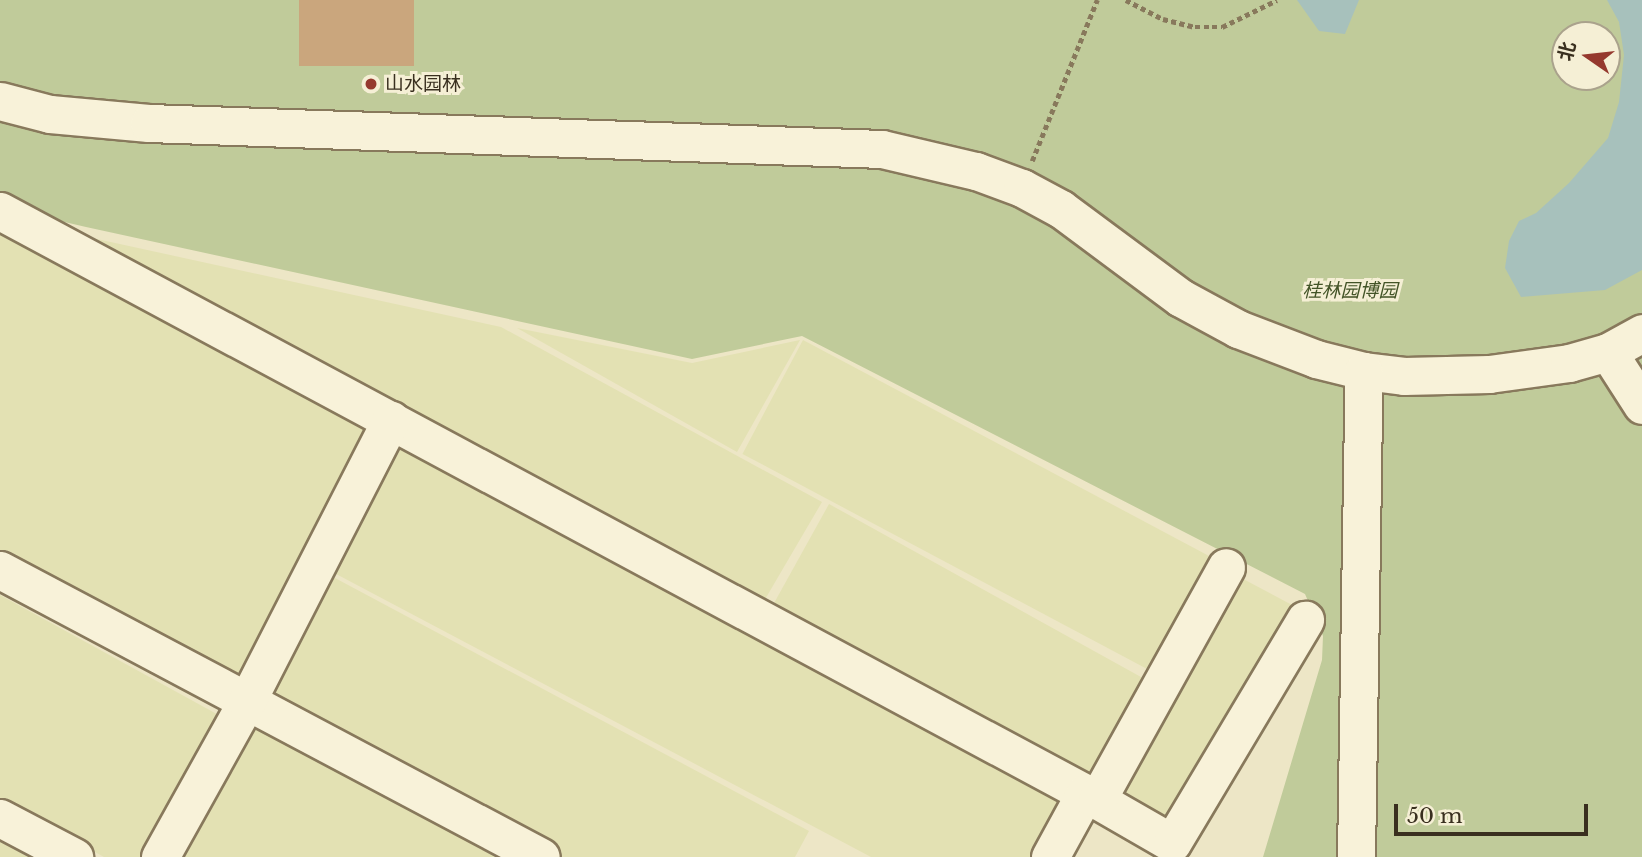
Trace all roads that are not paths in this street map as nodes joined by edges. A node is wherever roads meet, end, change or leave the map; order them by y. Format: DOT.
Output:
graph roads {
  1 [pos="0,101"];
  2 [pos="0,211"];
  3 [pos="1642,333"];
  4 [pos="1608,352"];
  5 [pos="1364,371"];
  6 [pos="1642,405"];
  7 [pos="391,420"];
  8 [pos="1226,567"];
  9 [pos="0,569"];
  10 [pos="1305,620"];
  11 [pos="247,701"];
  12 [pos="1091,797"];
  13 [pos="0,818"];
  14 [pos="74,857"];
  15 [pos="160,857"];
  16 [pos="541,857"];
  17 [pos="1050,857"];
  18 [pos="1356,857"];
  1 -- 5 [label="street"];
  2 -- 7 [label="street"];
  3 -- 4 [label="street"];
  4 -- 5 [label="street"];
  4 -- 6 [label="street"];
  5 -- 18 [label="street"];
  7 -- 11 [label="street"];
  7 -- 12 [label="street"];
  8 -- 12 [label="street"];
  9 -- 11 [label="street"];
  10 -- 12 [label="street"];
  11 -- 15 [label="street"];
  11 -- 16 [label="street"];
  12 -- 17 [label="street"];
  13 -- 14 [label="street"];
}
